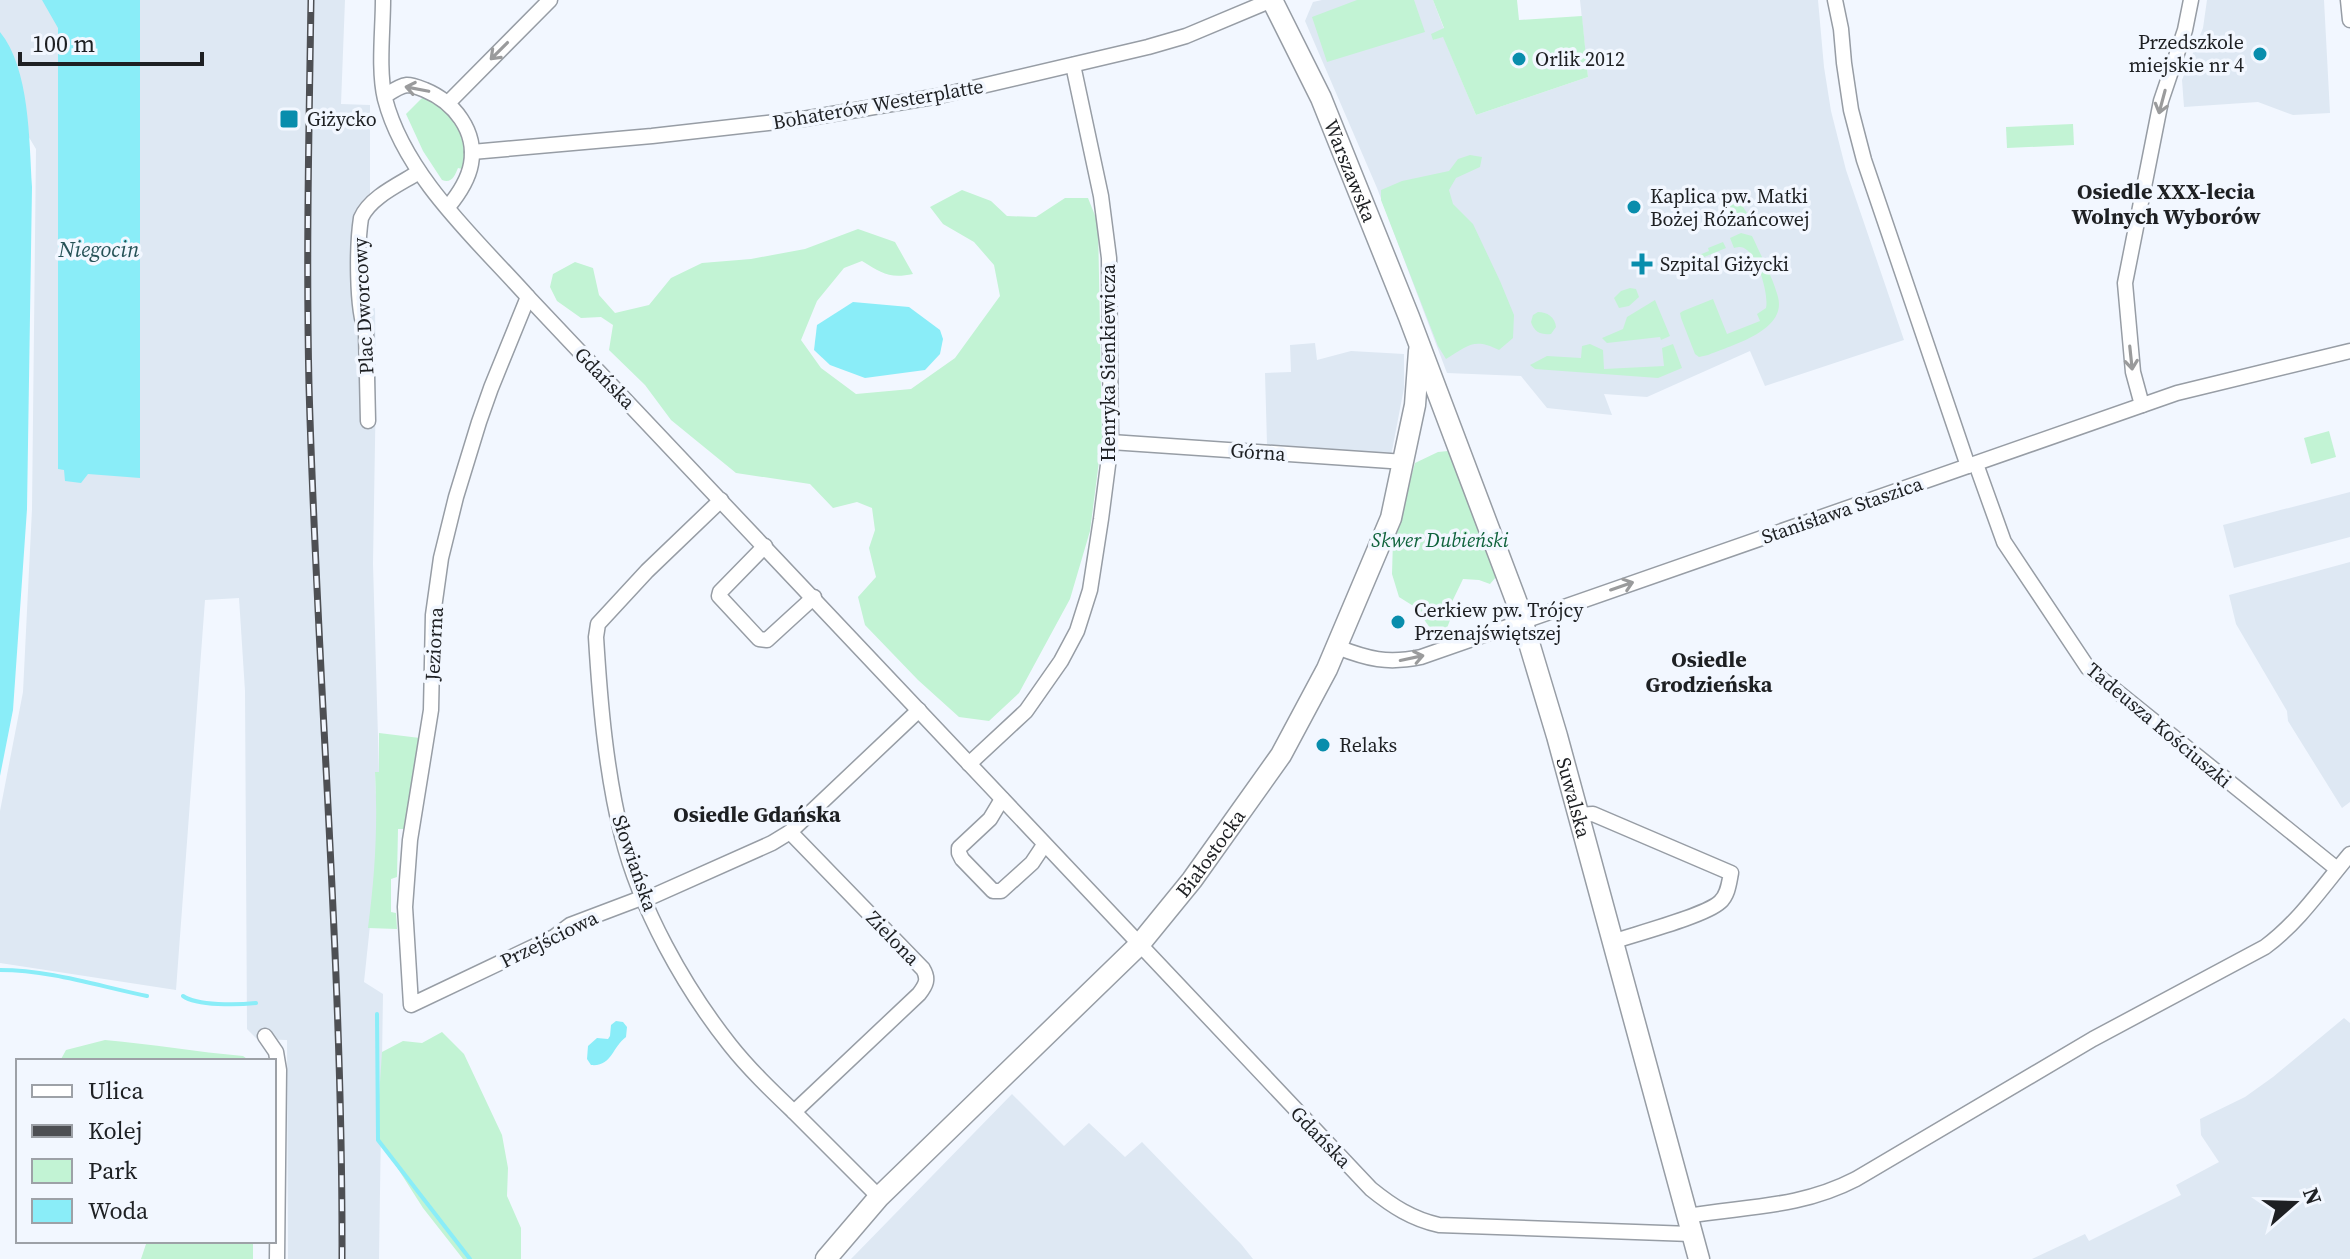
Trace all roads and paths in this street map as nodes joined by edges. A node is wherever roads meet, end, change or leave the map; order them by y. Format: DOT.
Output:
graph roads {
  1 [pos="383,0"];
  2 [pos="550,0"];
  3 [pos="1272,0"];
  4 [pos="1835,0"];
  5 [pos="1845,0"];
  6 [pos="2191,0"];
  7 [pos="2348,0"];
  8 [pos="2350,20"];
  9 [pos="1841,29"];
  10 [pos="1073,65"];
  11 [pos="385,96"];
  12 [pos="448,103"];
  13 [pos="472,152"];
  14 [pos="419,172"];
  15 [pos="448,207"];
  16 [pos="528,297"];
  17 [pos="1420,345"];
  18 [pos="2350,351"];
  19 [pos="2142,405"];
  20 [pos="368,421"];
  21 [pos="1111,442"];
  22 [pos="1405,462"];
  23 [pos="1972,465"];
  24 [pos="721,500"];
  25 [pos="765,546"];
  26 [pos="814,597"];
  27 [pos="1522,620"];
  28 [pos="1337,647"];
  29 [pos="919,710"];
  30 [pos="969,764"];
  31 [pos="1002,799"];
  32 [pos="1577,815"];
  33 [pos="790,832"];
  34 [pos="1044,845"];
  35 [pos="2350,854"];
  36 [pos="2337,869"];
  37 [pos="644,897"];
  38 [pos="1612,942"];
  39 [pos="1139,945"];
  40 [pos="411,1005"];
  41 [pos="265,1036"];
  42 [pos="794,1112"];
  43 [pos="879,1197"];
  44 [pos="1689,1225"];
  45 [pos="277,1259"];
  46 [pos="826,1259"];
  47 [pos="1699,1259"];
  1 -- 11 [label="street"];
  2 -- 12 [label="street, one-way"];
  3 -- 10 [label="street, Bohaterów Westerplatte"];
  3 -- 17 [label="street, Warszawska"];
  4 -- 9 [label="street, Tadeusza Kościuszki"];
  5 -- 9 [label="street, Tadeusza Kościuszki"];
  6 -- 19 [label="street, one-way"];
  7 -- 8 [label="street"];
  9 -- 23 [label="street, Tadeusza Kościuszki"];
  10 -- 13 [label="street, Bohaterów Westerplatte"];
  10 -- 21 [label="street, Henryka Sienkiewicza"];
  12 -- 11 [label="street, one-way"];
  11 -- 14 [label="street"];
  12 -- 13 [label="street"];
  13 -- 15 [label="street"];
  14 -- 15 [label="street"];
  14 -- 20 [label="street, Plac Dworcowy"];
  15 -- 16 [label="street, Gdańska"];
  16 -- 24 [label="street, Gdańska"];
  16 -- 40 [label="street, Jeziorna"];
  17 -- 22 [label="street, Białostocka"];
  17 -- 27 [label="street, Suwalska"];
  18 -- 19 [label="street, Stanisława Staszica"];
  19 -- 23 [label="street, Stanisława Staszica"];
  21 -- 22 [label="street, Górna"];
  21 -- 30 [label="street, Henryka Sienkiewicza"];
  22 -- 28 [label="street, Białostocka"];
  27 -- 23 [label="street, Stanisława Staszica, one-way"];
  23 -- 36 [label="street, Tadeusza Kościuszki"];
  24 -- 25 [label="street, Gdańska"];
  24 -- 37 [label="street, Słowiańska"];
  25 -- 26 [label="street, Gdańska"];
  25 -- 26 [label="street"];
  26 -- 29 [label="street, Gdańska"];
  28 -- 27 [label="street, Stanisława Staszica, one-way"];
  27 -- 32 [label="street, Suwalska"];
  28 -- 39 [label="street, Białostocka"];
  29 -- 30 [label="street, Gdańska"];
  29 -- 33 [label="street, Przejściowa"];
  30 -- 31 [label="street, Gdańska"];
  31 -- 34 [label="street, Gdańska"];
  31 -- 34 [label="street"];
  32 -- 38 [label="street, Suwalska"];
  32 -- 38 [label="street"];
  33 -- 37 [label="street, Przejściowa"];
  33 -- 42 [label="street, Zielona"];
  34 -- 39 [label="street, Gdańska"];
  35 -- 36 [label="street, Gdańska"];
  36 -- 44 [label="street, Gdańska"];
  37 -- 40 [label="street, Przejściowa"];
  37 -- 42 [label="street, Słowiańska"];
  38 -- 44 [label="street, Suwalska"];
  39 -- 43 [label="street, Białostocka"];
  39 -- 44 [label="street, Gdańska"];
  41 -- 45 [label="street"];
  42 -- 43 [label="street, Słowiańska"];
  43 -- 46 [label="street, Białostocka"];
  44 -- 47 [label="street, Suwalska"];
}
